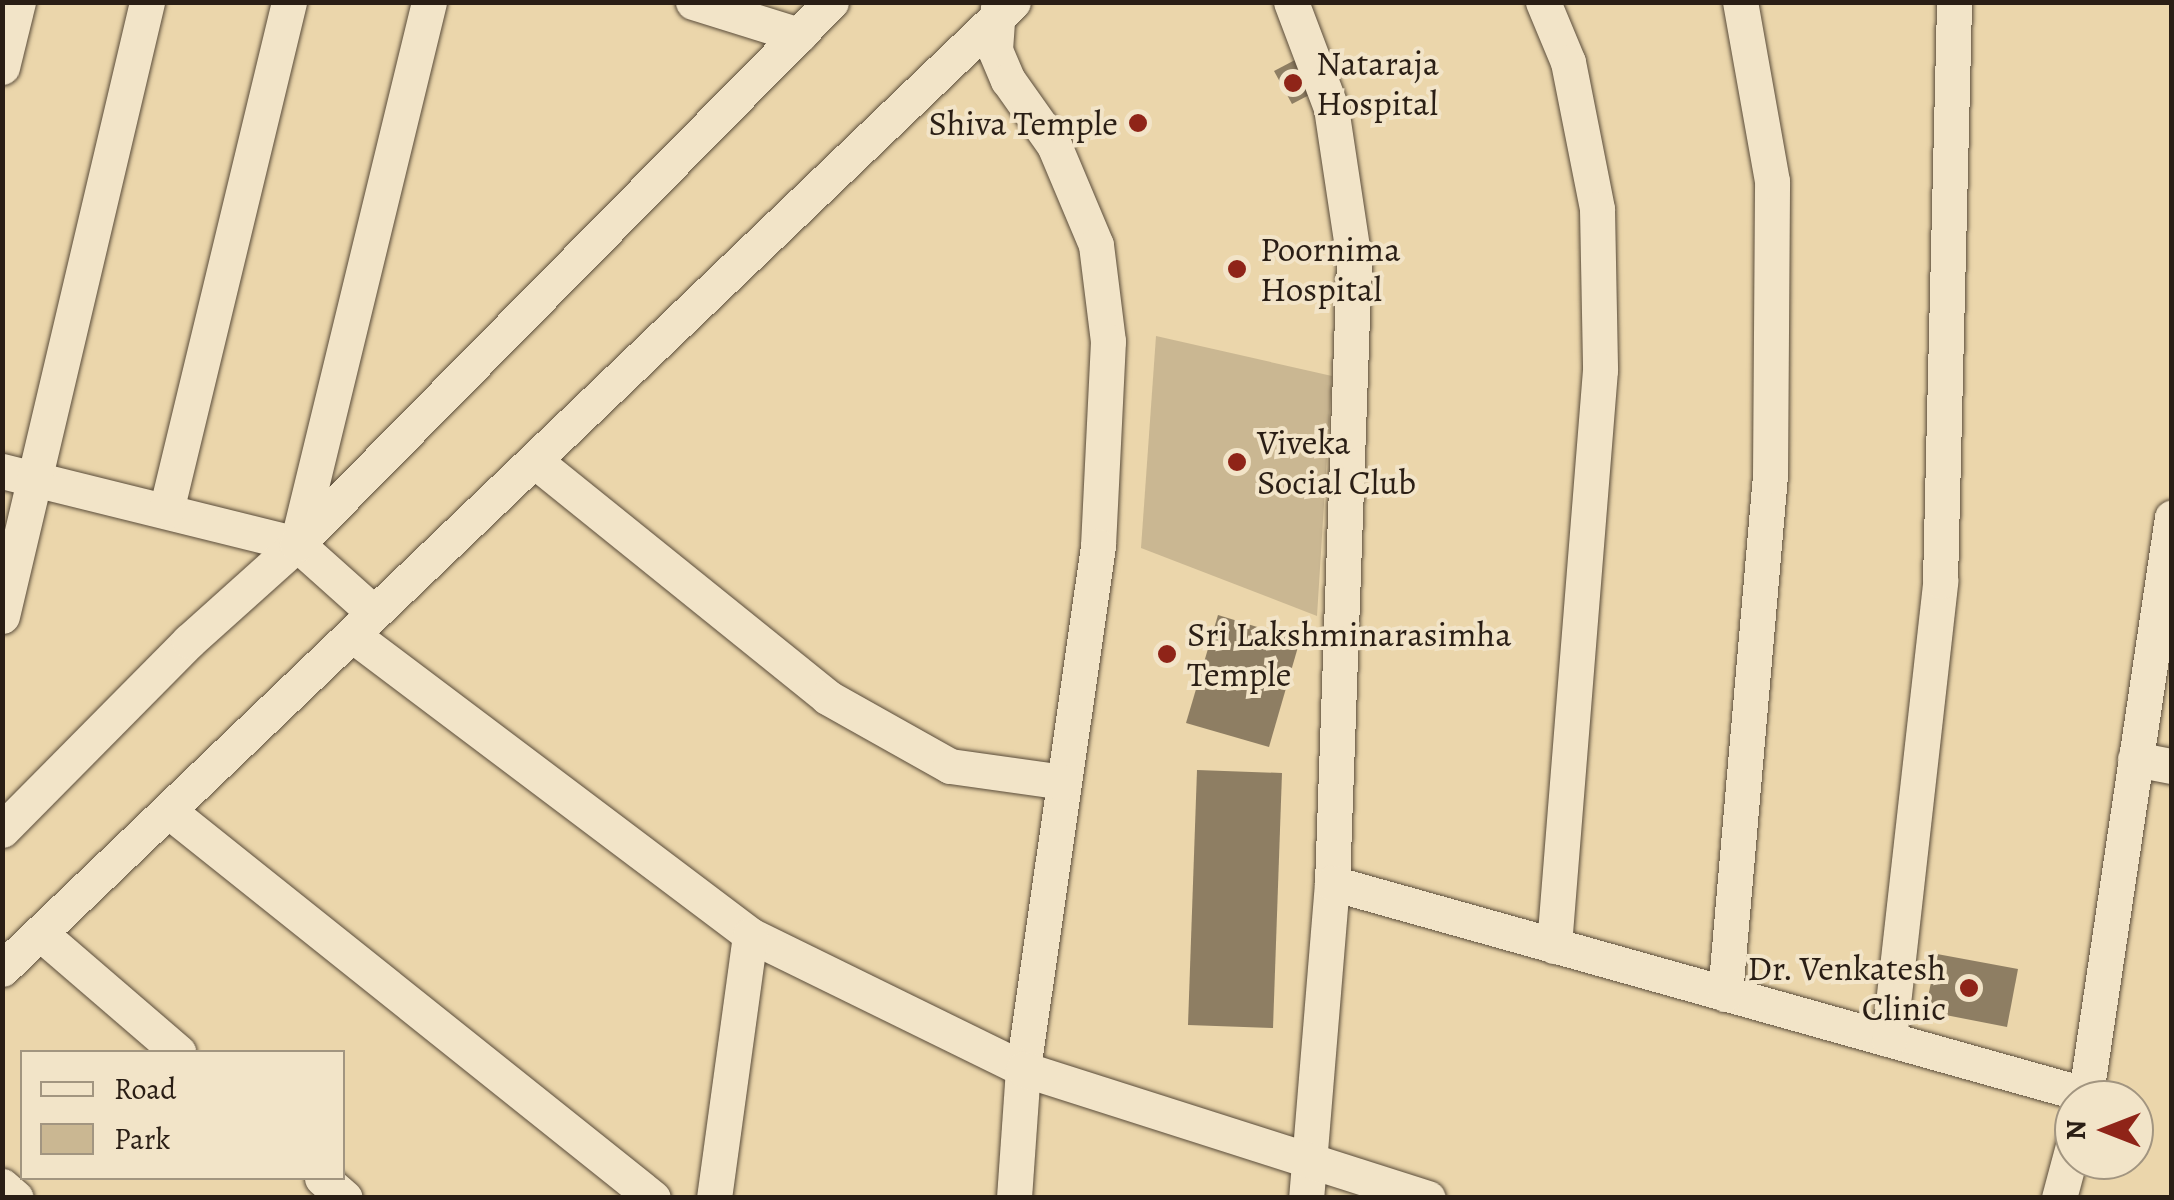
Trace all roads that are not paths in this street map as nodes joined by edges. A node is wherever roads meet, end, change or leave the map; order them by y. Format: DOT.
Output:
graph roads {
  1 [pos="18,2"];
  2 [pos="147,2"];
  3 [pos="288,2"];
  4 [pos="429,2"];
  5 [pos="694,2"];
  6 [pos="831,2"];
  7 [pos="1290,2"];
  8 [pos="1543,2"];
  9 [pos="1740,2"];
  10 [pos="1954,2"];
  11 [pos="1003,6"];
  12 [pos="799,36"];
  13 [pos="2,67"];
  14 [pos="535,461"];
  15 [pos="19,475"];
  16 [pos="166,511"];
  17 [pos="2172,517"];
  18 [pos="297,544"];
  19 [pos="2,616"];
  20 [pos="364,625"];
  21 [pos="2135,759"];
  22 [pos="2172,766"];
  23 [pos="1064,782"];
  24 [pos="170,812"];
  25 [pos="2,830"];
  26 [pos="1332,884"];
  27 [pos="40,934"];
  28 [pos="750,935"];
  29 [pos="1554,946"];
  30 [pos="2,969"];
  31 [pos="1725,994"];
  32 [pos="1890,1040"];
  33 [pos="176,1050"];
  34 [pos="1023,1069"];
  35 [pos="2088,1080"];
  36 [pos="2054,1088"];
  37 [pos="1309,1161"];
  38 [pos="324,1180"];
  39 [pos="2,1186"];
  40 [pos="16,1198"];
  41 [pos="345,1198"];
  42 [pos="653,1198"];
  43 [pos="714,1198"];
  44 [pos="1014,1198"];
  45 [pos="1306,1198"];
  46 [pos="1428,1198"];
  1 -- 13 [label="street"];
  2 -- 15 [label="street"];
  3 -- 16 [label="street"];
  4 -- 18 [label="street"];
  5 -- 12 [label="street"];
  6 -- 12 [label="street"];
  7 -- 26 [label="street"];
  8 -- 29 [label="street"];
  9 -- 31 [label="street"];
  10 -- 32 [label="street"];
  11 -- 14 [label="street"];
  11 -- 23 [label="street"];
  12 -- 18 [label="street"];
  14 -- 20 [label="street"];
  14 -- 23 [label="street"];
  15 -- 16 [label="street"];
  15 -- 19 [label="street"];
  16 -- 18 [label="street"];
  17 -- 21 [label="street"];
  18 -- 20 [label="street"];
  18 -- 25 [label="street"];
  20 -- 24 [label="street"];
  20 -- 28 [label="street"];
  21 -- 22 [label="street"];
  21 -- 35 [label="street"];
  23 -- 34 [label="street"];
  24 -- 27 [label="street"];
  24 -- 42 [label="street"];
  26 -- 29 [label="street"];
  26 -- 37 [label="street"];
  27 -- 30 [label="street"];
  27 -- 33 [label="street"];
  28 -- 34 [label="street"];
  28 -- 43 [label="street"];
  29 -- 31 [label="street"];
  31 -- 32 [label="street"];
  32 -- 36 [label="street"];
  34 -- 37 [label="street"];
  34 -- 44 [label="street"];
  37 -- 45 [label="street"];
  37 -- 46 [label="street"];
  38 -- 41 [label="street"];
  39 -- 40 [label="street"];
}
